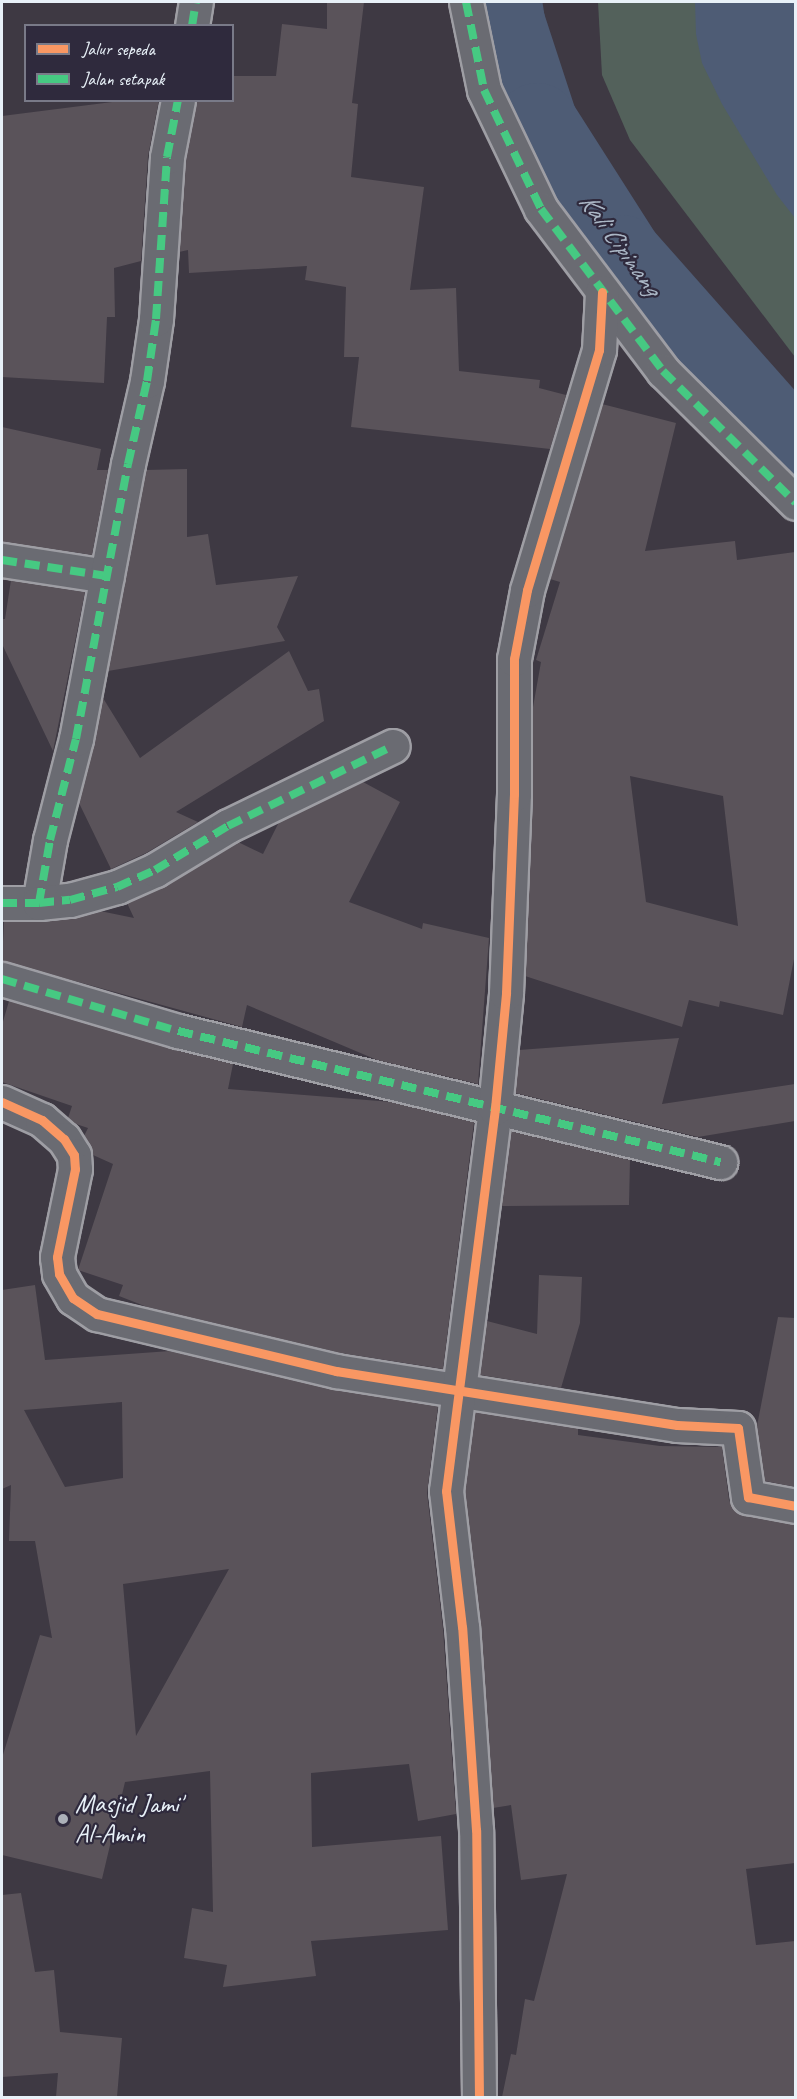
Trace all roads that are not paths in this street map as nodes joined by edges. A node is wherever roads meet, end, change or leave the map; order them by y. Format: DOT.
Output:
graph roads {
  1 [pos="196,2"];
  2 [pos="466,2"];
  3 [pos="192,24"];
  4 [pos="178,102"];
  5 [pos="602,292"];
  6 [pos="795,503"];
  7 [pos="2,560"];
  8 [pos="107,576"];
  9 [pos="393,746"];
  10 [pos="2,903"];
  11 [pos="39,903"];
  12 [pos="2,979"];
  13 [pos="2,1102"];
  14 [pos="495,1108"];
  15 [pos="720,1162"];
  16 [pos="456,1391"];
  17 [pos="795,1506"];
  18 [pos="479,2097"];
  1 -- 3 [label="street"];
  2 -- 5 [label="street"];
  4 -- 8 [label="street"];
  5 -- 6 [label="street"];
  5 -- 14 [label="street"];
  7 -- 8 [label="street"];
  8 -- 11 [label="street"];
  9 -- 11 [label="street"];
  10 -- 11 [label="street"];
  12 -- 14 [label="street"];
  13 -- 16 [label="street"];
  14 -- 15 [label="street"];
  14 -- 16 [label="street"];
  16 -- 17 [label="street"];
  16 -- 18 [label="street"];
}
